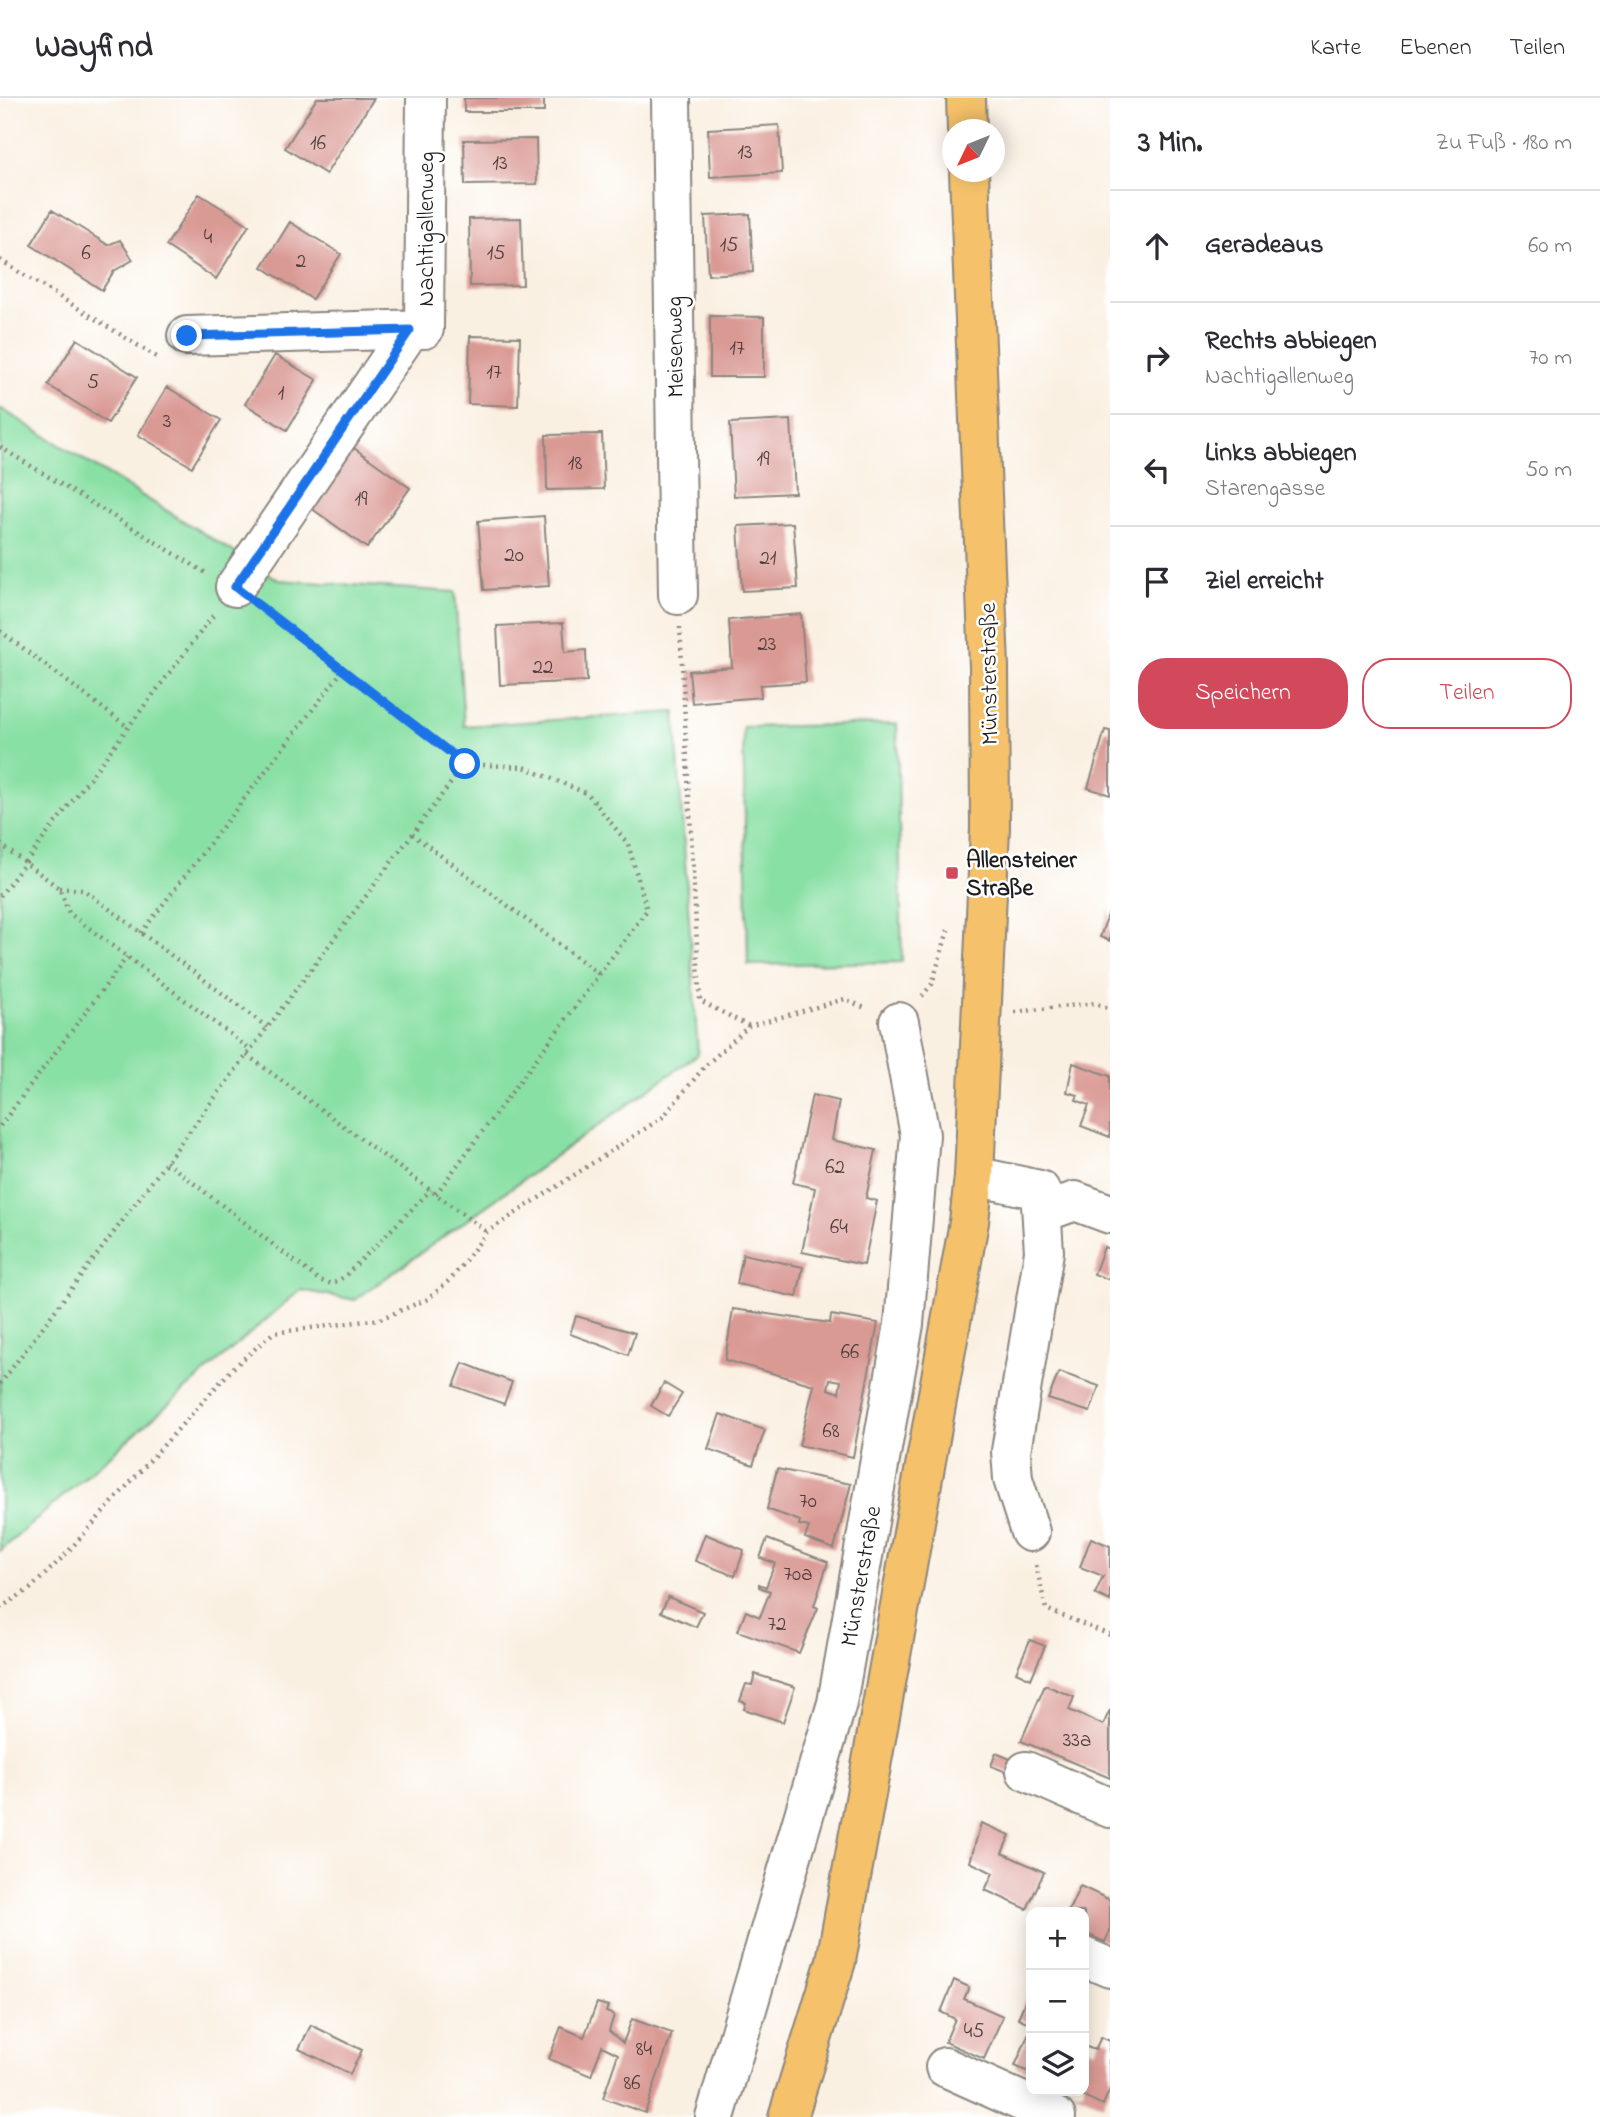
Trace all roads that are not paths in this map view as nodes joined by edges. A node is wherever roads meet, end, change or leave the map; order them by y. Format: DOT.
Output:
graph roads {
  1 [pos="426,98"];
  2 [pos="671,98"];
  3 [pos="966,98"];
  4 [pos="967,119"];
  5 [pos="969,182"];
  6 [pos="410,330"];
  7 [pos="187,336"];
  8 [pos="235,587"];
  9 [pos="678,595"];
  10 [pos="899,1022"];
  11 [pos="974,1175"];
  12 [pos="1042,1213"];
  13 [pos="1110,1214"];
  14 [pos="1030,1532"];
  15 [pos="1026,1772"];
  16 [pos="1110,1808"];
  17 [pos="1089,1959"];
  18 [pos="1110,1968"];
  19 [pos="945,2067"];
  20 [pos="715,2117"];
  21 [pos="789,2117"];
  22 [pos="1056,2117"];
  1 -- 6 [label="street, Nachtigallenweg"];
  2 -- 9 [label="street, Meisenweg"];
  3 -- 4 [label="main road"];
  5 -- 11 [label="main road, Münsterstraße"];
  6 -- 7 [label="street"];
  6 -- 8 [label="street, Nachtigallenweg"];
  10 -- 20 [label="street, Münsterstraße"];
  11 -- 12 [label="street"];
  11 -- 21 [label="main road, Münsterstraße"];
  12 -- 13 [label="street"];
  12 -- 14 [label="street"];
  15 -- 16 [label="street"];
  17 -- 18 [label="street"];
  19 -- 22 [label="street"];
}
